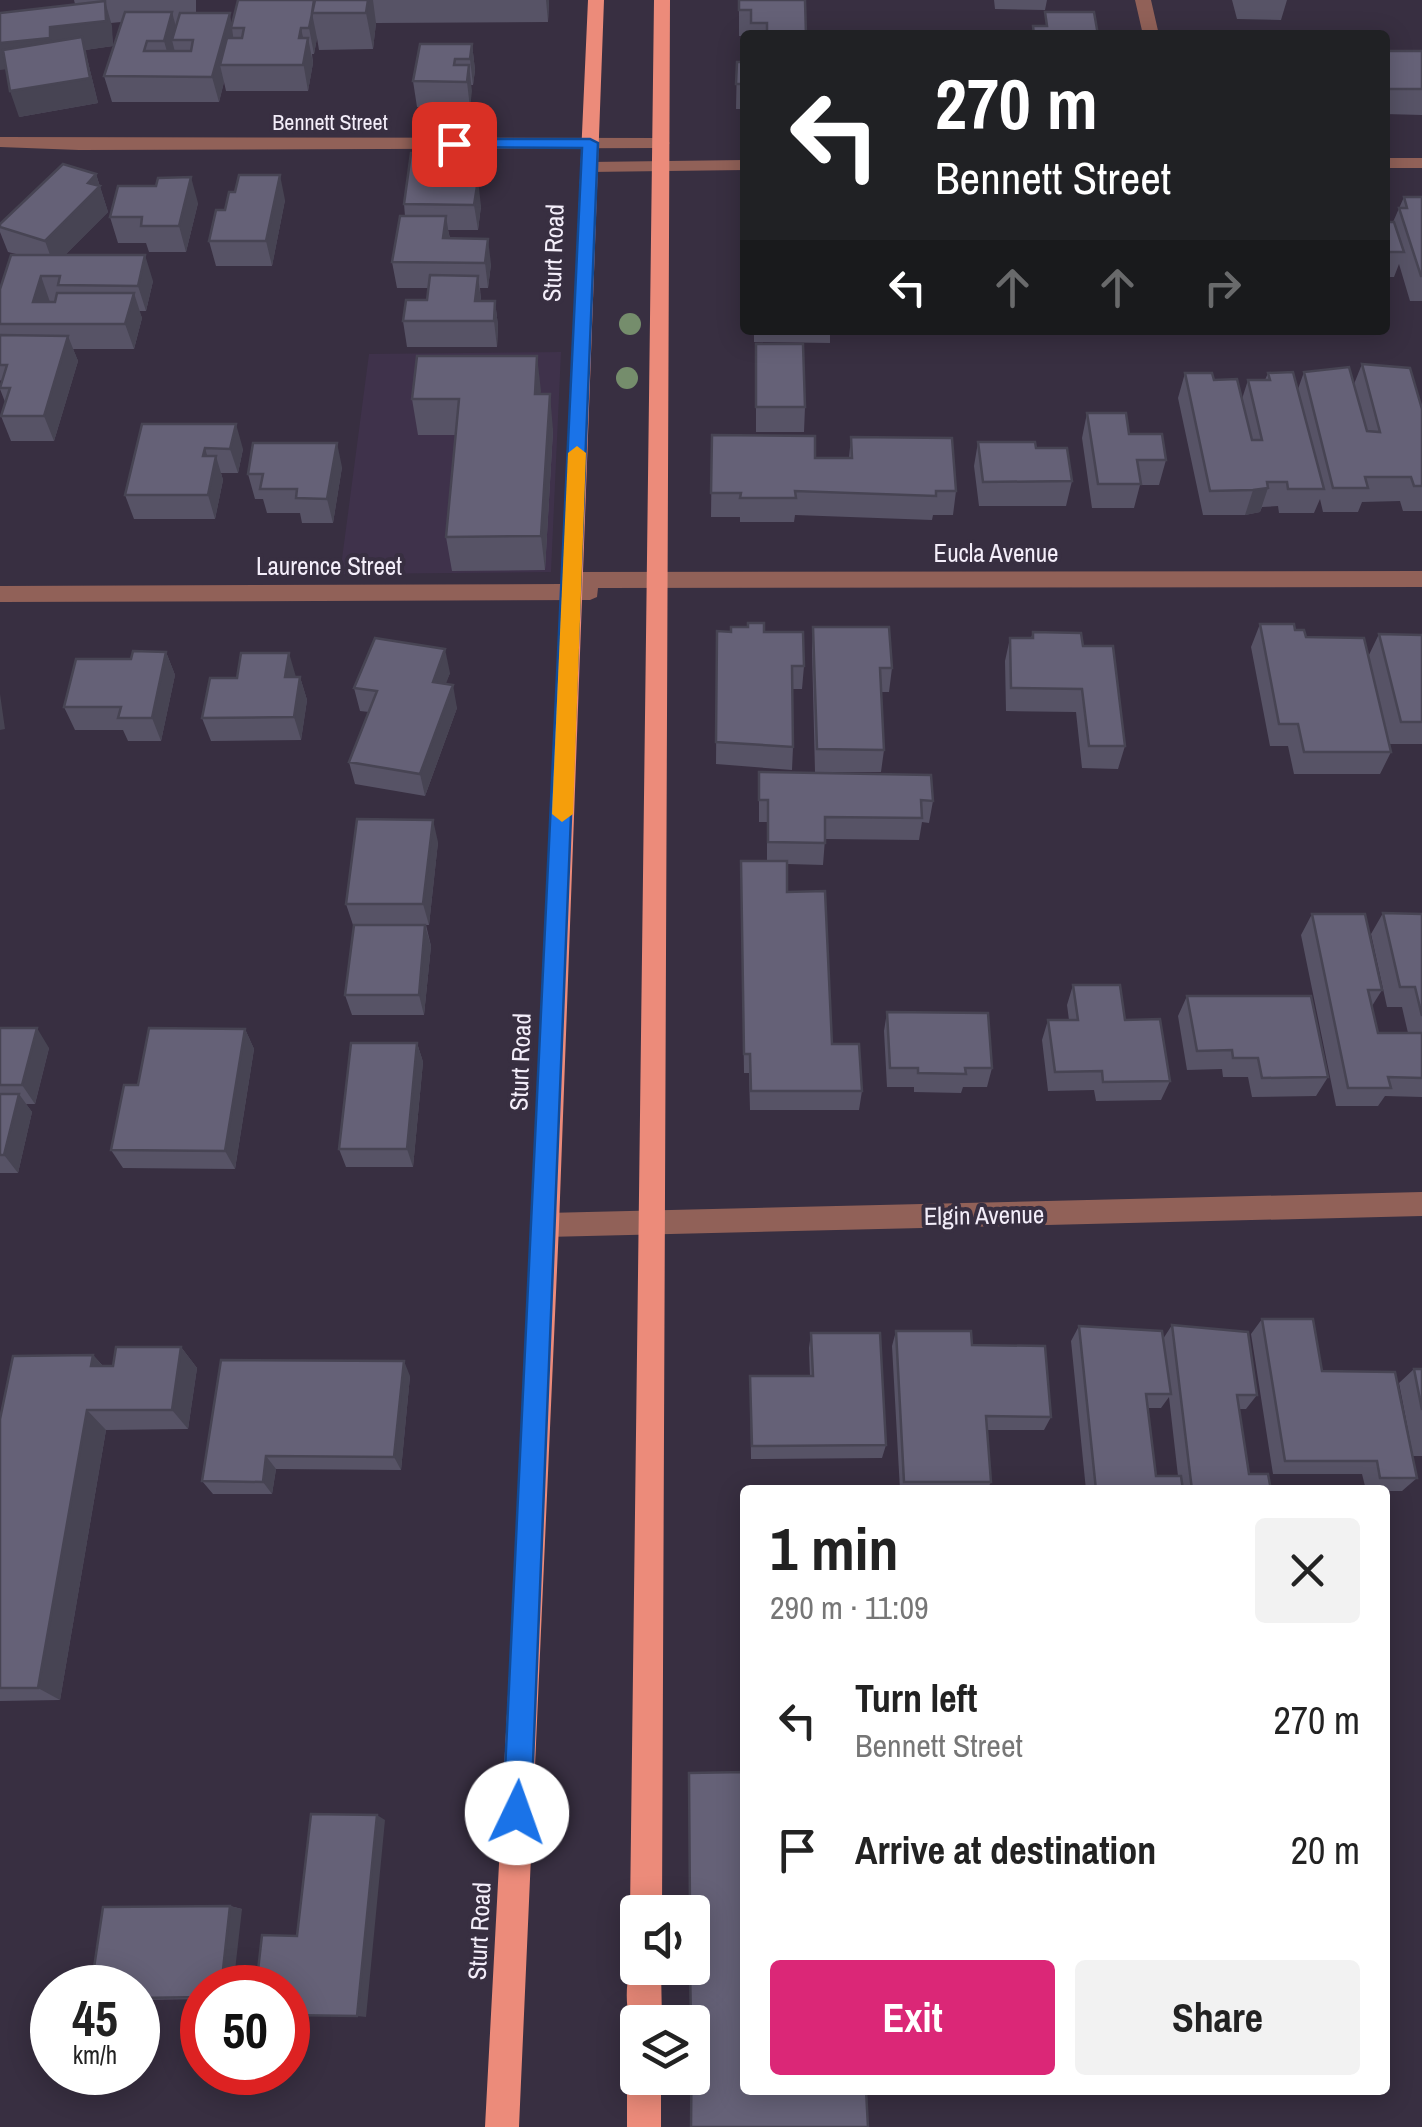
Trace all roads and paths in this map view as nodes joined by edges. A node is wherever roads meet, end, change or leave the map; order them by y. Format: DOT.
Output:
graph roads {
  1 [pos="596,0"];
  2 [pos="662,0"];
  3 [pos="1143,0"];
  4 [pos="1150,30"];
  5 [pos="0,142"];
  6 [pos="590,143"];
  7 [pos="661,143"];
  8 [pos="1422,163"];
  9 [pos="1390,164"];
  10 [pos="661,165"];
  11 [pos="740,165"];
  12 [pos="589,166"];
  13 [pos="1422,579"];
  14 [pos="570,586"];
  15 [pos="658,587"];
  16 [pos="0,594"];
  17 [pos="1422,1204"];
  18 [pos="652,1224"];
  19 [pos="546,1225"];
  20 [pos="646,1895"];
  21 [pos="644,2095"];
  22 [pos="502,2127"];
  23 [pos="644,2127"];
  1 -- 6 [label="main road, Sturt Road"];
  2 -- 7 [label="main road"];
  3 -- 4 [label="street"];
  5 -- 6 [label="street, Bennett Street"];
  6 -- 7 [label="street, Bennett Street"];
  6 -- 12 [label="main road, Sturt Road"];
  7 -- 10 [label="main road"];
  8 -- 9 [label="street"];
  10 -- 11 [label="street"];
  10 -- 12 [label="street"];
  10 -- 15 [label="main road"];
  12 -- 14 [label="main road, Sturt Road"];
  13 -- 15 [label="street, Eucla Avenue"];
  14 -- 15 [label="street, Laurence Street"];
  14 -- 16 [label="street, Laurence Street"];
  14 -- 19 [label="main road, Sturt Road"];
  15 -- 18 [label="main road"];
  17 -- 18 [label="street, Elgin Avenue"];
  18 -- 19 [label="street, Elgin Avenue"];
  18 -- 20 [label="main road"];
  19 -- 22 [label="main road, Sturt Road"];
  21 -- 23 [label="main road"];
}
